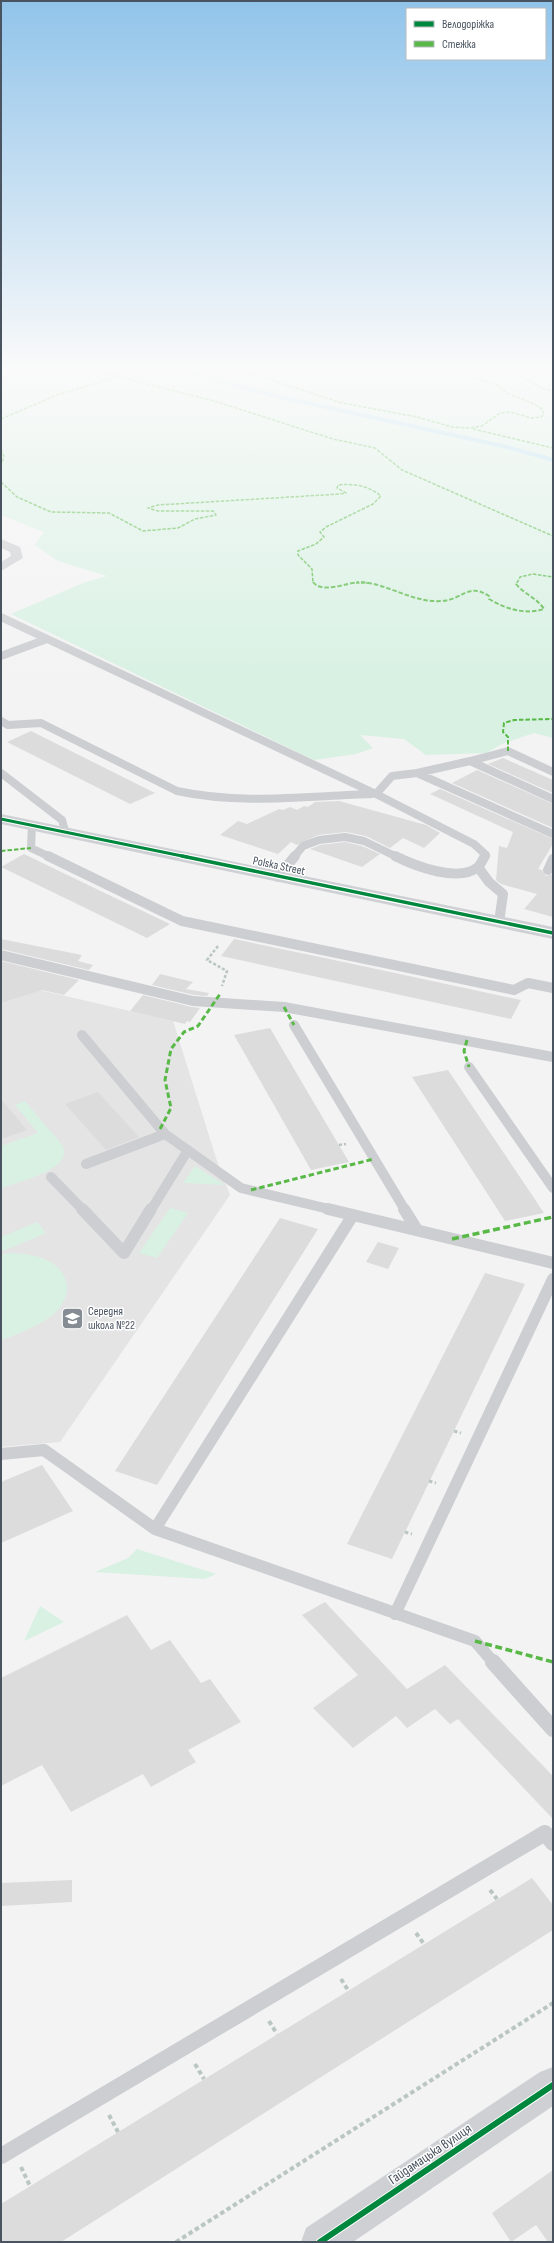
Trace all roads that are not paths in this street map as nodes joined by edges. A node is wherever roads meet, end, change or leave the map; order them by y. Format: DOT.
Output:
graph roads {
  1 [pos="1,543"];
  2 [pos="1,567"];
  3 [pos="1,617"];
  4 [pos="47,638"];
  5 [pos="1,656"];
  6 [pos="1,721"];
  7 [pos="470,761"];
  8 [pos="553,772"];
  9 [pos="1,773"];
  10 [pos="417,773"];
  11 [pos="376,794"];
  12 [pos="553,799"];
  13 [pos="1,819"];
  14 [pos="32,825"];
  15 [pos="64,831"];
  16 [pos="553,834"];
  17 [pos="553,859"];
  18 [pos="478,866"];
  19 [pos="548,870"];
  20 [pos="278,877"];
  21 [pos="499,922"];
  22 [pos="553,933"];
  23 [pos="1,955"];
  24 [pos="553,988"];
  25 [pos="294,1024"];
  26 [pos="82,1035"];
  27 [pos="553,1057"];
  28 [pos="469,1066"];
  29 [pos="165,1134"];
  30 [pos="188,1150"];
  31 [pos="86,1164"];
  32 [pos="51,1177"];
  33 [pos="553,1188"];
  34 [pos="353,1215"];
  35 [pos="417,1230"];
  36 [pos="553,1263"];
  37 [pos="553,1279"];
  38 [pos="1,1454"];
  39 [pos="155,1529"];
  40 [pos="395,1614"];
  41 [pos="553,1729"];
  42 [pos="553,1843"];
  43 [pos="553,2085"];
  44 [pos="1,2156"];
  45 [pos="320,2242"];
  1 -- 2 [label="street"];
  3 -- 4 [label="lane"];
  4 -- 5 [label="lane"];
  4 -- 11 [label="lane"];
  6 -- 11 [label="lane"];
  7 -- 8 [label="lane"];
  7 -- 10 [label="lane"];
  7 -- 12 [label="lane"];
  9 -- 15 [label="lane"];
  10 -- 11 [label="lane"];
  10 -- 16 [label="lane"];
  11 -- 18 [label="lane"];
  13 -- 14 [label="street, Polska Street"];
  14 -- 15 [label="street, Polska Street"];
  14 -- 24 [label="lane"];
  15 -- 20 [label="street, Polska Street"];
  17 -- 19 [label="lane"];
  18 -- 20 [label="lane"];
  18 -- 21 [label="lane"];
  20 -- 21 [label="street, Polska Street"];
  21 -- 22 [label="street, Polska Street"];
  23 -- 27 [label="lane"];
  25 -- 35 [label="lane"];
  26 -- 29 [label="lane"];
  28 -- 33 [label="lane"];
  29 -- 30 [label="lane"];
  29 -- 31 [label="lane"];
  30 -- 32 [label="lane"];
  30 -- 34 [label="lane"];
  34 -- 35 [label="lane"];
  34 -- 39 [label="lane"];
  35 -- 36 [label="lane"];
  37 -- 40 [label="lane"];
  38 -- 39 [label="lane"];
  39 -- 40 [label="lane"];
  40 -- 41 [label="lane"];
  42 -- 44 [label="lane"];
  43 -- 45 [label="street, Гайдамацька вулиця"];
}
